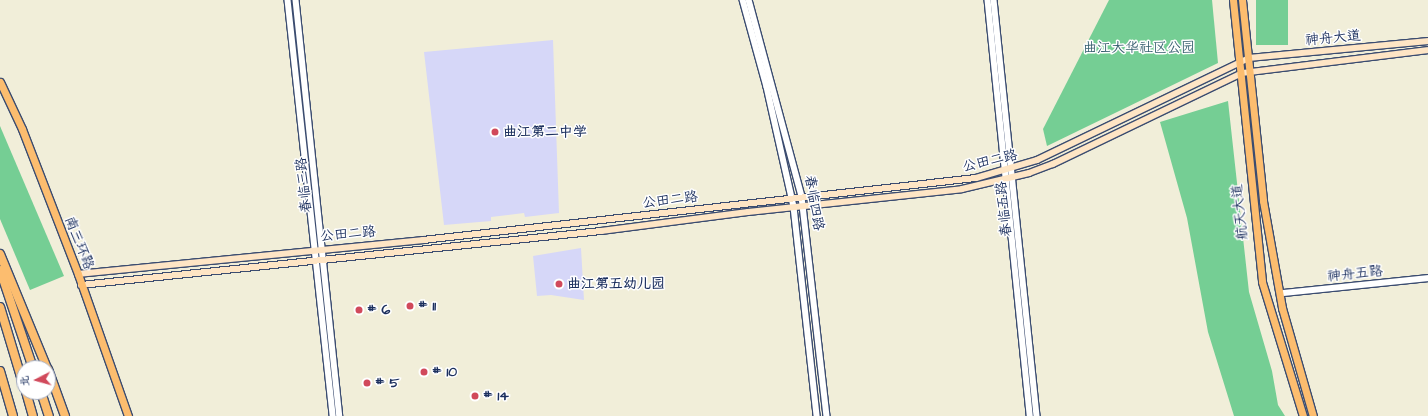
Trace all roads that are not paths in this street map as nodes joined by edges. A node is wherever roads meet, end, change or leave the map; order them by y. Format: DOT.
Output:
graph roads {
  1 [pos="288,0"];
  2 [pos="296,0"];
  3 [pos="743,0"];
  4 [pos="750,0"];
  5 [pos="988,0"];
  6 [pos="994,0"];
  7 [pos="1233,0"];
  8 [pos="1242,0"];
  9 [pos="1428,41"];
  10 [pos="1428,50"];
  11 [pos="1249,58"];
  12 [pos="1240,61"];
  13 [pos="1251,72"];
  14 [pos="1242,73"];
  15 [pos="0,82"];
  16 [pos="1009,170"];
  17 [pos="1010,178"];
  18 [pos="802,197"];
  19 [pos="792,198"];
  20 [pos="794,207"];
  21 [pos="804,207"];
  22 [pos="323,249"];
  23 [pos="316,250"];
  24 [pos="0,254"];
  25 [pos="317,260"];
  26 [pos="324,260"];
  27 [pos="0,270"];
  28 [pos="78,274"];
  29 [pos="1428,278"];
  30 [pos="82,285"];
  31 [pos="1284,293"];
  32 [pos="0,307"];
  33 [pos="16,360"];
  34 [pos="30,360"];
  35 [pos="44,360"];
  36 [pos="0,372"];
  37 [pos="56,391"];
  38 [pos="28,400"];
  39 [pos="44,400"];
  40 [pos="13,416"];
  41 [pos="33,416"];
  42 [pos="49,416"];
  43 [pos="65,416"];
  44 [pos="128,416"];
  45 [pos="333,416"];
  46 [pos="340,416"];
  47 [pos="817,416"];
  48 [pos="828,416"];
  49 [pos="1030,416"];
  50 [pos="1037,416"];
  51 [pos="1303,416"];
  52 [pos="1313,416"];
  1 -- 23 [label="street, 春临三路"];
  2 -- 22 [label="street, 春临三路"];
  3 -- 19 [label="street, 春临四路"];
  4 -- 18 [label="street, 春临四路"];
  5 -- 16 [label="street, 春临五路"];
  6 -- 16 [label="street, 春临五路"];
  7 -- 12 [label="main road, 航天大道"];
  8 -- 11 [label="main road, 航天大道"];
  9 -- 11 [label="main road, 神舟大道"];
  10 -- 13 [label="main road, 神舟大道"];
  11 -- 12 [label="main road, 神舟大道"];
  11 -- 13 [label="main road, 航天大道"];
  12 -- 14 [label="main road, 航天大道"];
  12 -- 16 [label="main road, 公田二路"];
  13 -- 14 [label="main road, 神舟大道"];
  13 -- 52 [label="main road, 航天大道"];
  14 -- 17 [label="main road, 公田二路"];
  14 -- 51 [label="main road, 航天大道"];
  15 -- 28 [label="main road, 南三环路"];
  16 -- 17 [label="street, 春临五路"];
  16 -- 18 [label="main road, 公田二路"];
  17 -- 21 [label="main road, 公田二路"];
  17 -- 49 [label="street, 春临五路"];
  17 -- 50 [label="street, 春临五路"];
  18 -- 19 [label="main road, 公田二路"];
  18 -- 21 [label="street, 春临四路"];
  19 -- 20 [label="street, 春临四路"];
  19 -- 22 [label="main road, 公田二路"];
  20 -- 21 [label="main road, 公田二路"];
  20 -- 26 [label="main road, 公田二路"];
  20 -- 47 [label="street, 春临四路"];
  21 -- 48 [label="street, 春临四路"];
  22 -- 23 [label="main road, 公田二路"];
  22 -- 26 [label="street, 春临三路"];
  23 -- 25 [label="street, 春临三路"];
  23 -- 28 [label="main road, 公田二路"];
  24 -- 35 [label="highway"];
  25 -- 26 [label="main road, 公田二路"];
  25 -- 30 [label="main road, 公田二路"];
  25 -- 45 [label="street, 春临三路"];
  26 -- 46 [label="street, 春临三路"];
  27 -- 34 [label="highway"];
  28 -- 30 [label="main road, 南三环路"];
  29 -- 31 [label="street, 神舟五路"];
  30 -- 44 [label="main road, 南三环路"];
  32 -- 33 [label="highway"];
  36 -- 40 [label="highway"];
  37 -- 43 [label="highway"];
  38 -- 41 [label="highway"];
  39 -- 42 [label="highway"];
}
